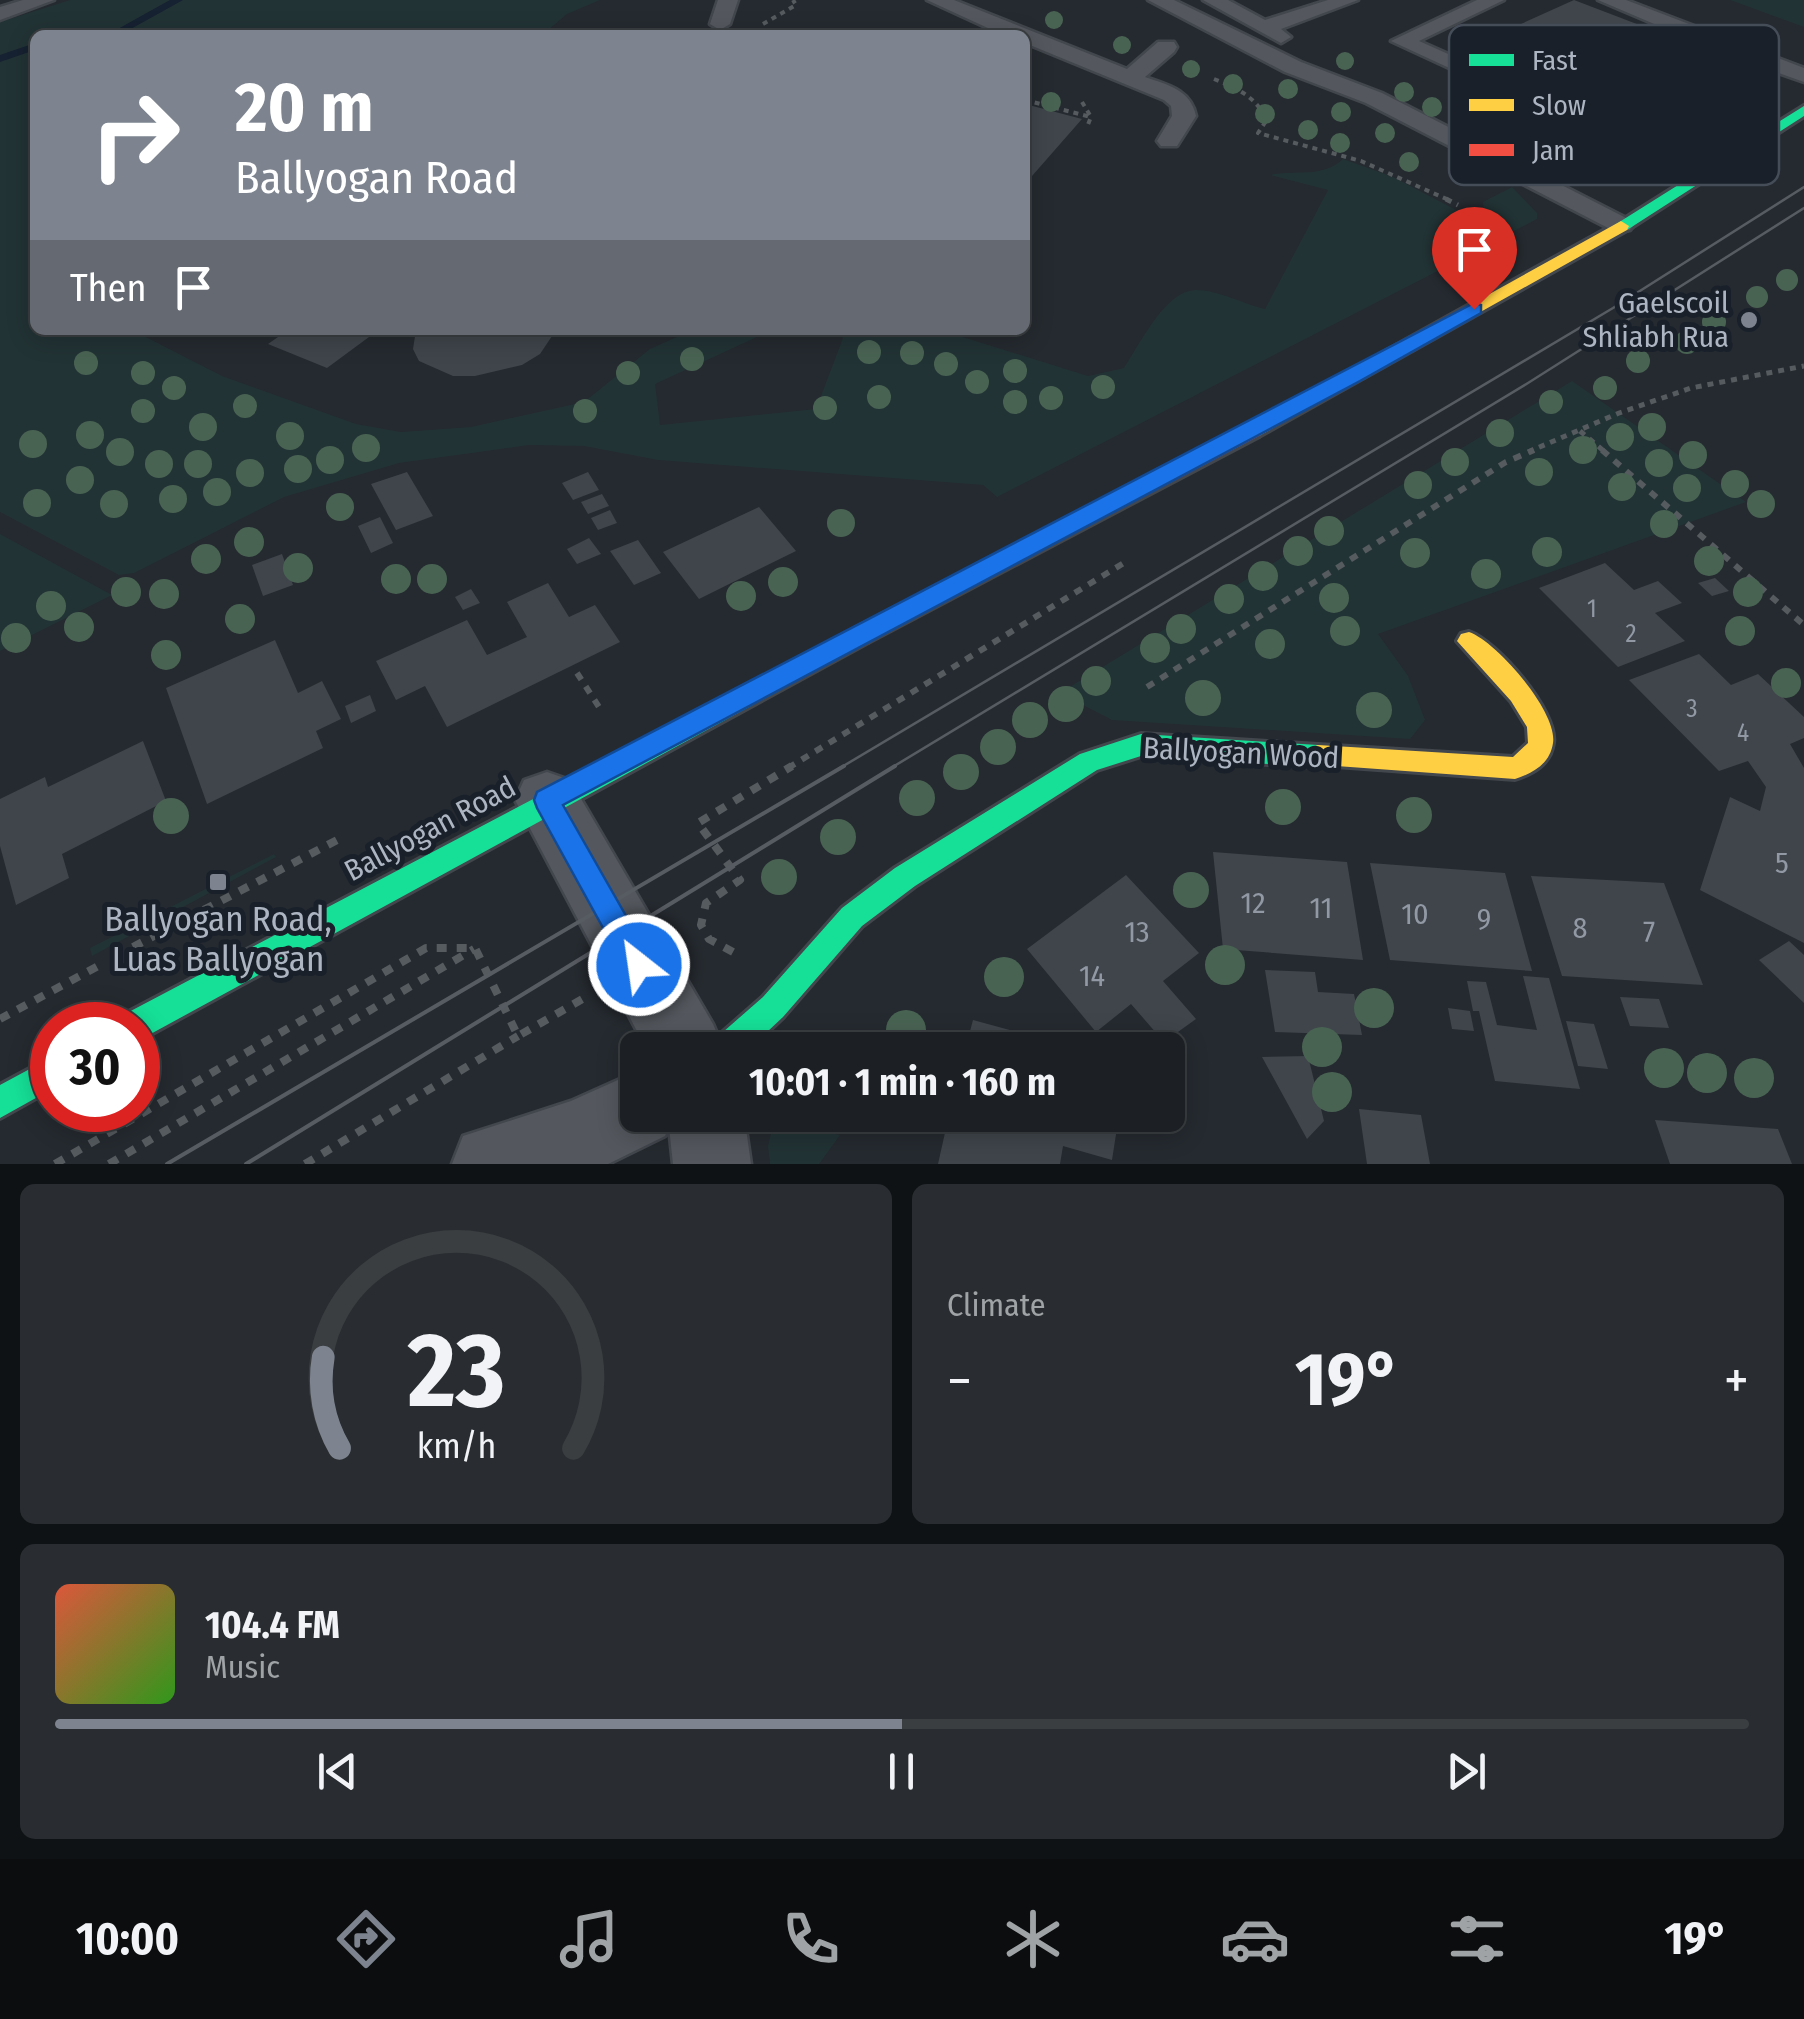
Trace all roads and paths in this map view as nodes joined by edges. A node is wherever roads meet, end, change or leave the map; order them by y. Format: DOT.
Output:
graph roads {
  1 [pos="44,0"];
  2 [pos="728,0"];
  3 [pos="794,0"];
  4 [pos="936,0"];
  5 [pos="1158,0"];
  6 [pos="1214,0"];
  7 [pos="1348,0"];
  8 [pos="1494,0"];
  9 [pos="1608,0"];
  10 [pos="1311,6"];
  11 [pos="0,14"];
  12 [pos="720,24"];
  13 [pos="1672,25"];
  14 [pos="1265,26"];
  15 [pos="758,27"];
  16 [pos="1008,30"];
  17 [pos="1030,39"];
  18 [pos="1166,47"];
  19 [pos="1449,62"];
  20 [pos="1779,66"];
  21 [pos="1804,75"];
  22 [pos="1134,76"];
  23 [pos="1207,76"];
  24 [pos="1374,98"];
  25 [pos="1030,101"];
  26 [pos="1804,110"];
  27 [pos="1091,117"];
  28 [pos="1779,126"];
  29 [pos="1449,137"];
  30 [pos="1169,141"];
  31 [pos="1543,185"];
  32 [pos="1685,185"];
  33 [pos="1458,205"];
  34 [pos="1621,225"];
  35 [pos="1804,366"];
  36 [pos="1580,431"];
  37 [pos="1127,560"];
  38 [pos="1804,625"];
  39 [pos="1469,641"];
  40 [pos="578,673"];
  41 [pos="1142,690"];
  42 [pos="599,706"];
  43 [pos="547,800"];
  44 [pos="702,925"];
  45 [pos="475,948"];
  46 [pos="736,953"];
  47 [pos="639,965"];
  48 [pos="160,1012"];
  49 [pos="677,1032"];
  50 [pos="746,1032"];
  51 [pos="518,1036"];
  52 [pos="30,1085"];
  53 [pos="0,1102"];
  54 [pos="620,1118"];
  55 [pos="708,1132"];
  56 [pos="55,1164"];
  57 [pos="108,1164"];
  58 [pos="305,1164"];
  59 [pos="491,1164"];
  60 [pos="712,1164"];
  1 -- 11 [label="lane"];
  2 -- 12 [label="lane"];
  3 -- 15 [label="path"];
  4 -- 16 [label="lane"];
  5 -- 24 [label="lane"];
  6 -- 14 [label="lane"];
  7 -- 10 [label="lane"];
  8 -- 19 [label="lane"];
  9 -- 13 [label="lane"];
  10 -- 14 [label="lane"];
  14 -- 24 [label="lane"];
  17 -- 22 [label="lane"];
  18 -- 22 [label="lane"];
  20 -- 21 [label="lane"];
  22 -- 30 [label="lane"];
  23 -- 33 [label="path"];
  24 -- 29 [label="lane"];
  25 -- 27 [label="path"];
  26 -- 28 [label="street, Ballyogan Road"];
  31 -- 34 [label="lane"];
  32 -- 34 [label="street, Ballyogan Road"];
  34 -- 43 [label="street, Ballyogan Road"];
  35 -- 36 [label="path"];
  36 -- 38 [label="path"];
  36 -- 41 [label="path"];
  37 -- 44 [label="path"];
  39 -- 50 [label="street, Ballyogan Wood"];
  40 -- 42 [label="path"];
  43 -- 47 [label="street"];
  43 -- 48 [label="street, Ballyogan Road"];
  44 -- 46 [label="path"];
  44 -- 47 [label="path"];
  45 -- 51 [label="path"];
  45 -- 56 [label="path"];
  45 -- 57 [label="path"];
  47 -- 49 [label="street"];
  47 -- 51 [label="path"];
  51 -- 58 [label="path"];
  52 -- 53 [label="street"];
  54 -- 59 [label="street"];
  55 -- 60 [label="street"];
}
